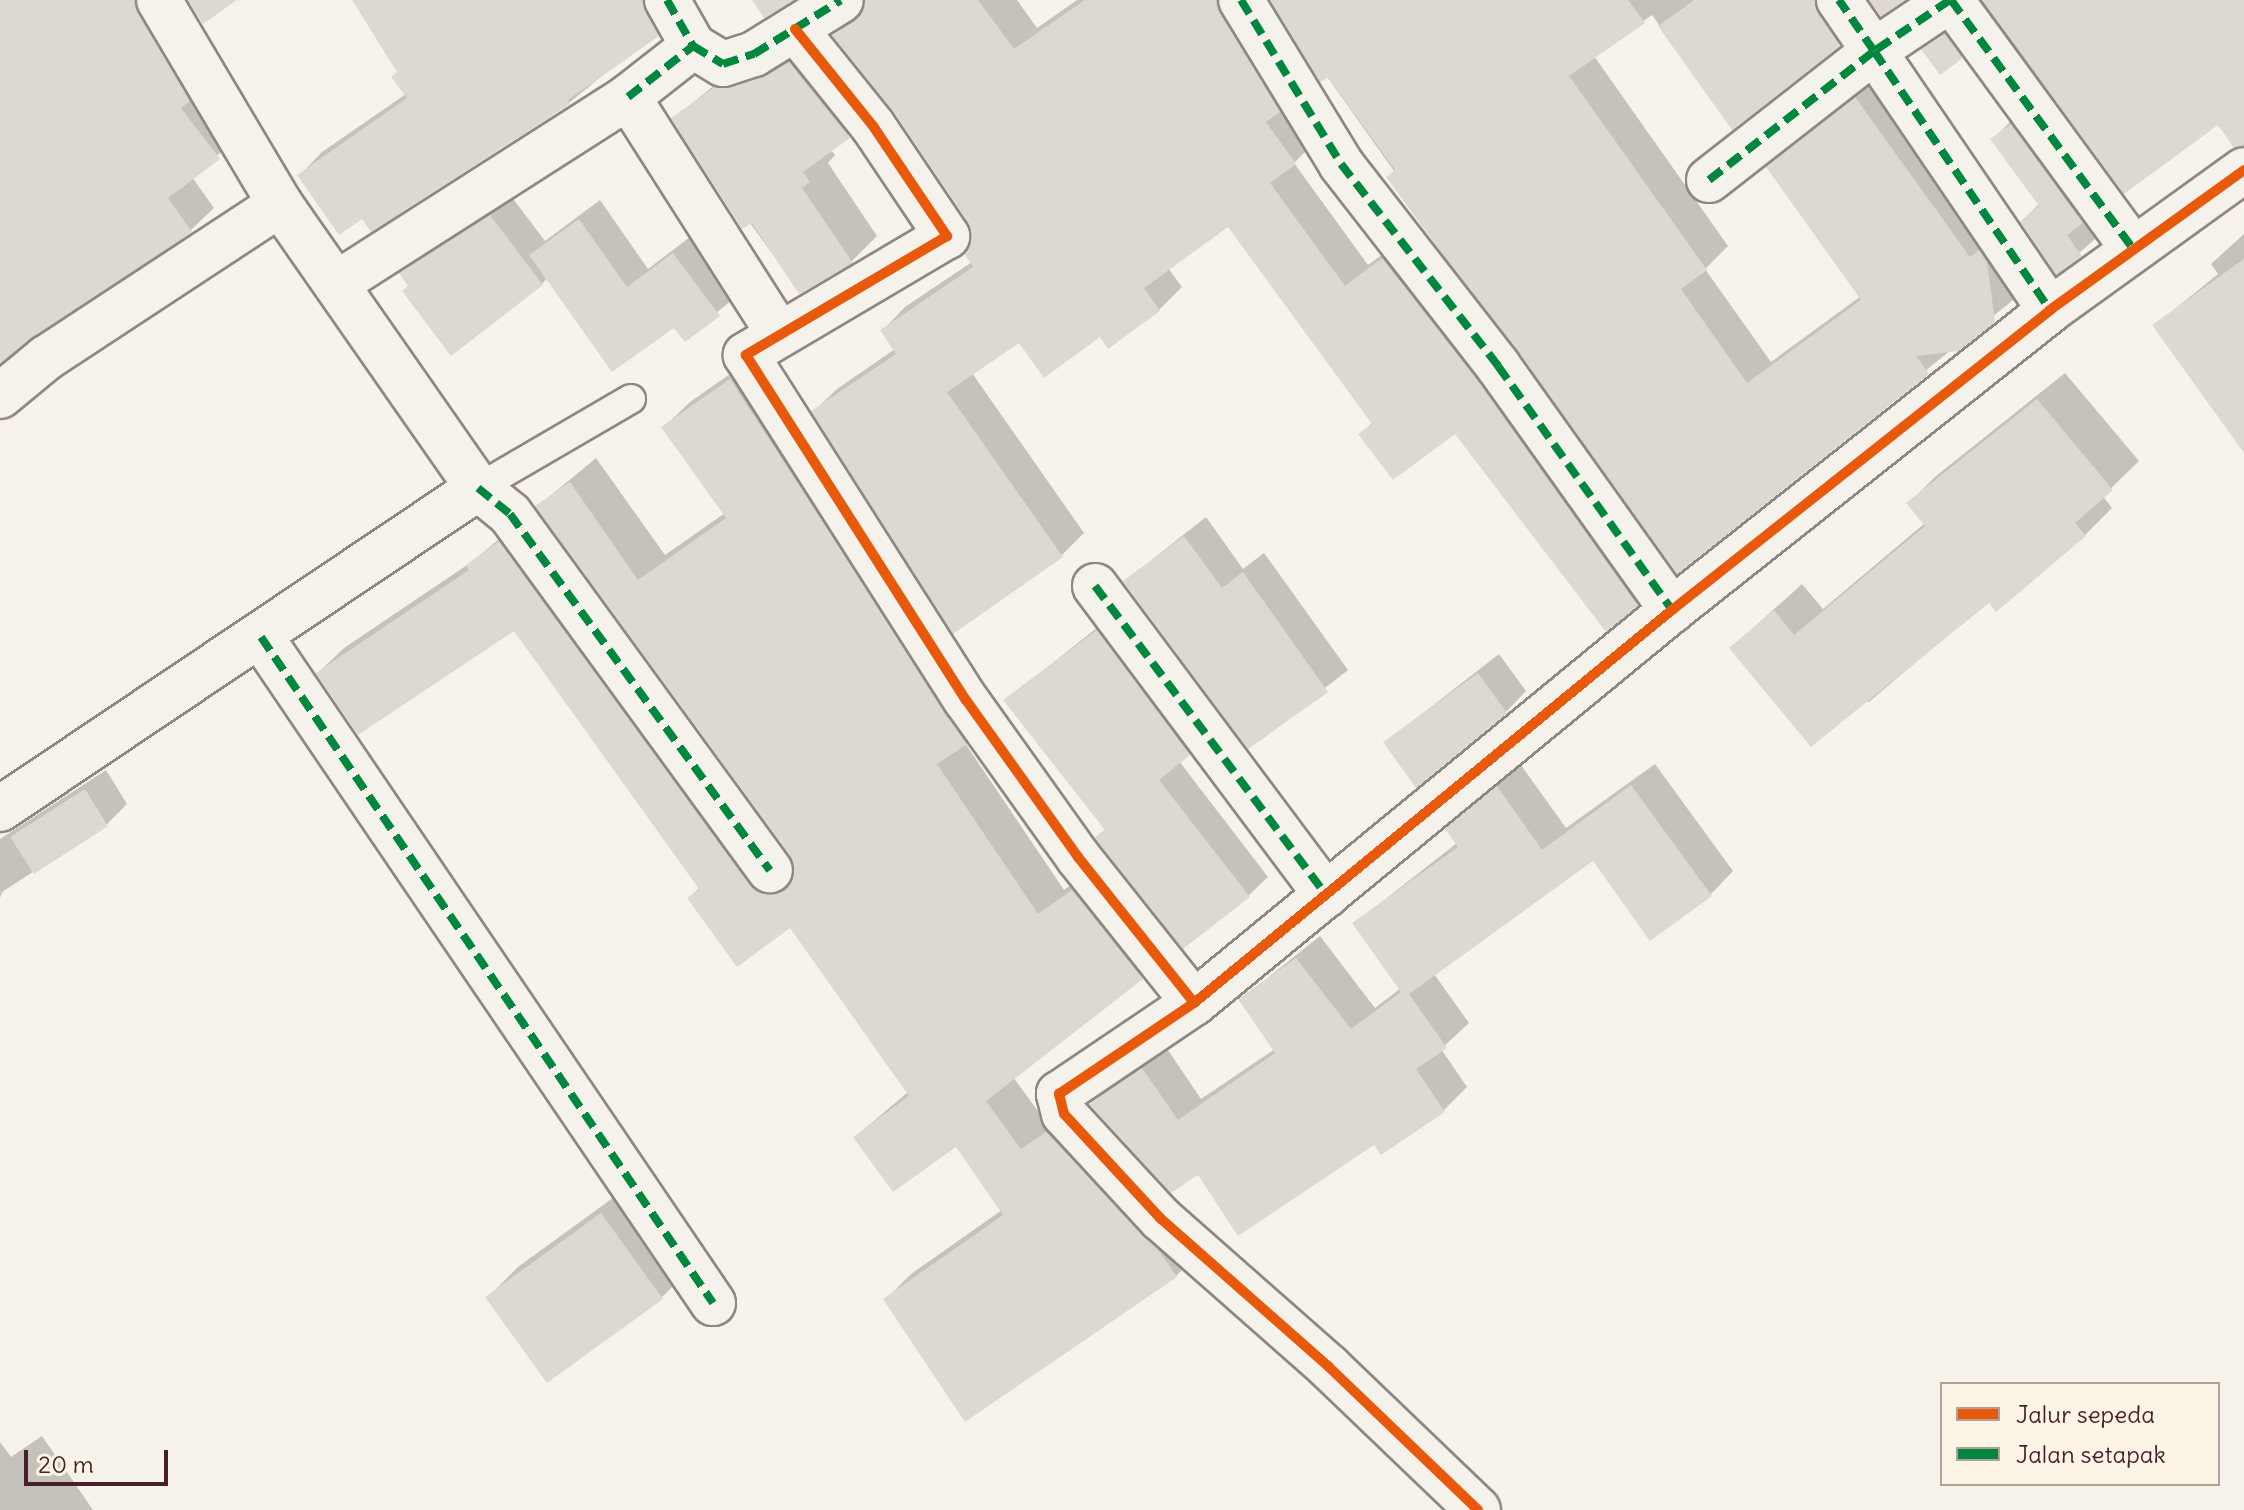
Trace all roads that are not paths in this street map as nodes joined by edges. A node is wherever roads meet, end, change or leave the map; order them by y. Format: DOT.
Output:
graph roads {
  1 [pos="159,0"];
  2 [pos="667,0"];
  3 [pos="841,0"];
  4 [pos="1241,0"];
  5 [pos="1839,0"];
  6 [pos="1950,0"];
  7 [pos="795,29"];
  8 [pos="693,46"];
  9 [pos="1874,51"];
  10 [pos="628,97"];
  11 [pos="2244,170"];
  12 [pos="1709,180"];
  13 [pos="280,204"];
  14 [pos="2133,249"];
  15 [pos="336,284"];
  16 [pos="2050,310"];
  17 [pos="779,334"];
  18 [pos="0,396"];
  19 [pos="631,399"];
  20 [pos="478,488"];
  21 [pos="1095,586"];
  22 [pos="1672,610"];
  23 [pos="261,637"];
  24 [pos="0,809"];
  25 [pos="770,870"];
  26 [pos="1326,895"];
  27 [pos="1194,1003"];
  28 [pos="713,1303"];
  29 [pos="1478,1510"];
  1 -- 13 [label="street"];
  2 -- 8 [label="street"];
  3 -- 7 [label="street"];
  4 -- 22 [label="street"];
  5 -- 9 [label="street"];
  6 -- 9 [label="street"];
  6 -- 14 [label="street"];
  7 -- 8 [label="street"];
  7 -- 17 [label="street"];
  8 -- 10 [label="street"];
  9 -- 12 [label="street"];
  9 -- 16 [label="street"];
  10 -- 15 [label="street"];
  10 -- 17 [label="street"];
  11 -- 14 [label="street"];
  13 -- 15 [label="street"];
  13 -- 18 [label="street"];
  14 -- 16 [label="street"];
  15 -- 20 [label="street"];
  16 -- 22 [label="street"];
  17 -- 27 [label="street"];
  19 -- 20 [label="lane"];
  20 -- 23 [label="street"];
  20 -- 25 [label="street"];
  21 -- 26 [label="street"];
  22 -- 26 [label="street"];
  23 -- 24 [label="street"];
  23 -- 28 [label="street"];
  26 -- 27 [label="street"];
  27 -- 29 [label="street"];
}
